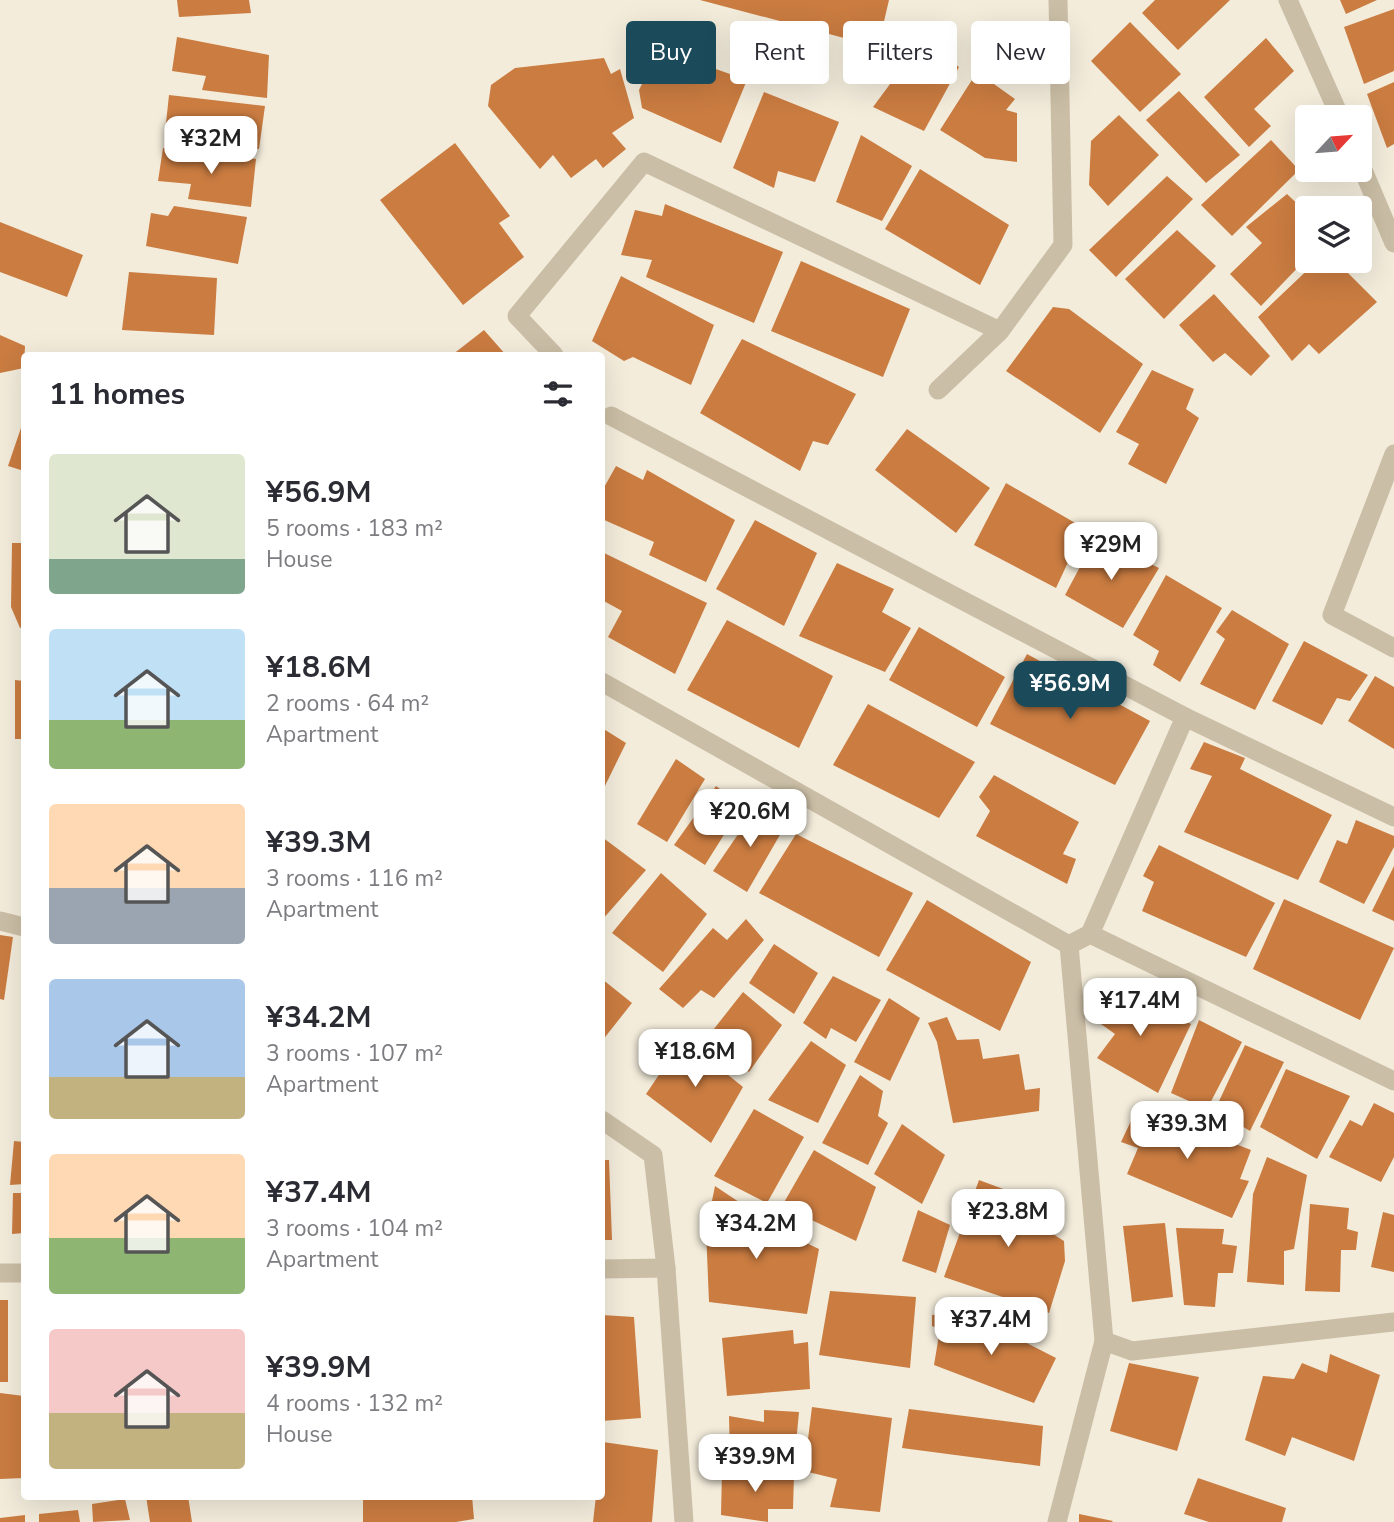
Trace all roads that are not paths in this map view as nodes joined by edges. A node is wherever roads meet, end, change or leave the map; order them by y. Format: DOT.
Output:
graph roads {
  1 [pos="1058,0"];
  2 [pos="1288,0"];
  3 [pos="1335,105"];
  4 [pos="1368,182"];
  5 [pos="1394,243"];
  6 [pos="1000,331"];
  7 [pos="551,352"];
  8 [pos="938,390"];
  9 [pos="605,417"];
  10 [pos="1394,454"];
  11 [pos="1394,648"];
  12 [pos="605,684"];
  13 [pos="1185,717"];
  14 [pos="1394,817"];
  15 [pos="0,921"];
  16 [pos="21,926"];
  17 [pos="1090,934"];
  18 [pos="1069,946"];
  19 [pos="1394,1081"];
  20 [pos="605,1122"];
  21 [pos="666,1268"];
  22 [pos="605,1269"];
  23 [pos="0,1273"];
  24 [pos="21,1273"];
  25 [pos="1394,1322"];
  26 [pos="1104,1340"];
  27 [pos="684,1522"];
  28 [pos="1057,1522"];
  1 -- 6 [label="street"];
  2 -- 3 [label="street"];
  4 -- 5 [label="street"];
  6 -- 7 [label="street"];
  6 -- 8 [label="street"];
  9 -- 13 [label="street"];
  10 -- 11 [label="street"];
  12 -- 18 [label="street"];
  13 -- 14 [label="street"];
  13 -- 17 [label="street"];
  15 -- 16 [label="street"];
  17 -- 18 [label="street"];
  17 -- 19 [label="street"];
  18 -- 26 [label="street"];
  20 -- 21 [label="street"];
  21 -- 22 [label="street"];
  21 -- 27 [label="street"];
  23 -- 24 [label="street"];
  25 -- 26 [label="street"];
  26 -- 28 [label="street"];
}
